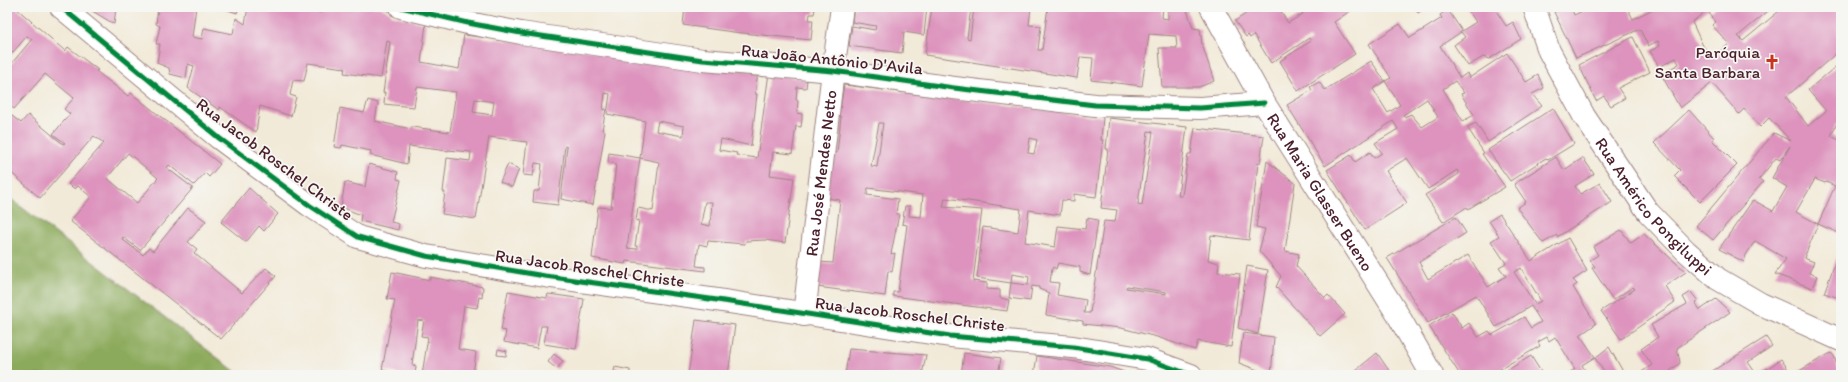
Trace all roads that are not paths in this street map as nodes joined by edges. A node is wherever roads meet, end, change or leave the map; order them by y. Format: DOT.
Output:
graph roads {
  1 [pos="61,7"];
  2 [pos="401,7"];
  3 [pos="842,7"];
  4 [pos="1211,7"];
  5 [pos="1534,7"];
  6 [pos="832,71"];
  7 [pos="1264,103"];
  8 [pos="804,315"];
  9 [pos="1841,340"];
  10 [pos="1191,375"];
  11 [pos="1432,375"];
  1 -- 8 [label="street, Rua Jacob Roschel Christe"];
  2 -- 6 [label="street, Rua João Antônio D'Avila"];
  3 -- 6 [label="street, Rua José Mendes Netto"];
  4 -- 7 [label="street, Rua Maria Glasser Bueno"];
  5 -- 9 [label="street, Rua Américo Pongiluppi"];
  6 -- 7 [label="street, Rua João Antônio D'Avila"];
  6 -- 8 [label="street, Rua José Mendes Netto"];
  7 -- 11 [label="street, Rua Maria Glasser Bueno"];
  8 -- 10 [label="street, Rua Jacob Roschel Christe"];
}
